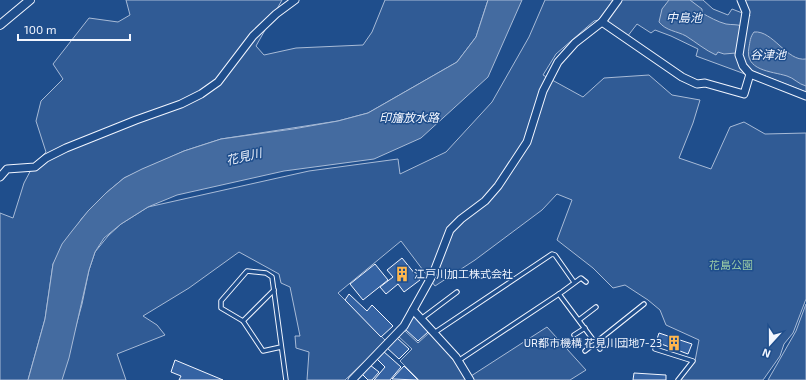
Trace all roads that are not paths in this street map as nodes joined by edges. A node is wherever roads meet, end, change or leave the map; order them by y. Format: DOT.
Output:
graph roads {
  1 [pos="30,0"];
  2 [pos="295,0"];
  3 [pos="618,0"];
  4 [pos="741,0"];
  5 [pos="602,22"];
  6 [pos="0,26"];
  7 [pos="750,74"];
  8 [pos="806,96"];
  9 [pos="0,177"];
  10 [pos="574,282"];
  11 [pos="586,282"];
  12 [pos="274,290"];
  13 [pos="457,292"];
  14 [pos="560,294"];
  15 [pos="644,304"];
  16 [pos="596,307"];
  17 [pos="413,310"];
  18 [pos="421,319"];
  19 [pos="579,320"];
  20 [pos="243,321"];
  21 [pos="585,328"];
  22 [pos="434,333"];
  23 [pos="574,335"];
  24 [pos="596,344"];
  25 [pos="281,347"];
  26 [pos="600,349"];
  27 [pos="655,349"];
  28 [pos="585,351"];
  29 [pos="458,361"];
  30 [pos="357,378"];
  31 [pos="286,380"];
  32 [pos="470,380"];
  33 [pos="678,380"];
  1 -- 6 [label="street"];
  2 -- 9 [label="street"];
  3 -- 5 [label="street"];
  4 -- 7 [label="street"];
  5 -- 7 [label="street"];
  5 -- 17 [label="street"];
  7 -- 8 [label="street"];
  10 -- 11 [label="lane"];
  10 -- 14 [label="lane"];
  10 -- 22 [label="lane"];
  12 -- 20 [label="lane"];
  12 -- 20 [label="lane"];
  12 -- 25 [label="lane"];
  13 -- 18 [label="lane"];
  14 -- 19 [label="lane"];
  14 -- 29 [label="lane"];
  15 -- 24 [label="lane"];
  16 -- 19 [label="lane"];
  17 -- 18 [label="street"];
  17 -- 30 [label="street"];
  18 -- 22 [label="street"];
  19 -- 21 [label="lane"];
  20 -- 25 [label="lane"];
  21 -- 23 [label="lane"];
  21 -- 24 [label="lane"];
  22 -- 29 [label="street"];
  24 -- 26 [label="lane"];
  24 -- 28 [label="lane"];
  25 -- 31 [label="lane"];
  27 -- 33 [label="lane"];
  29 -- 32 [label="street"];
}
